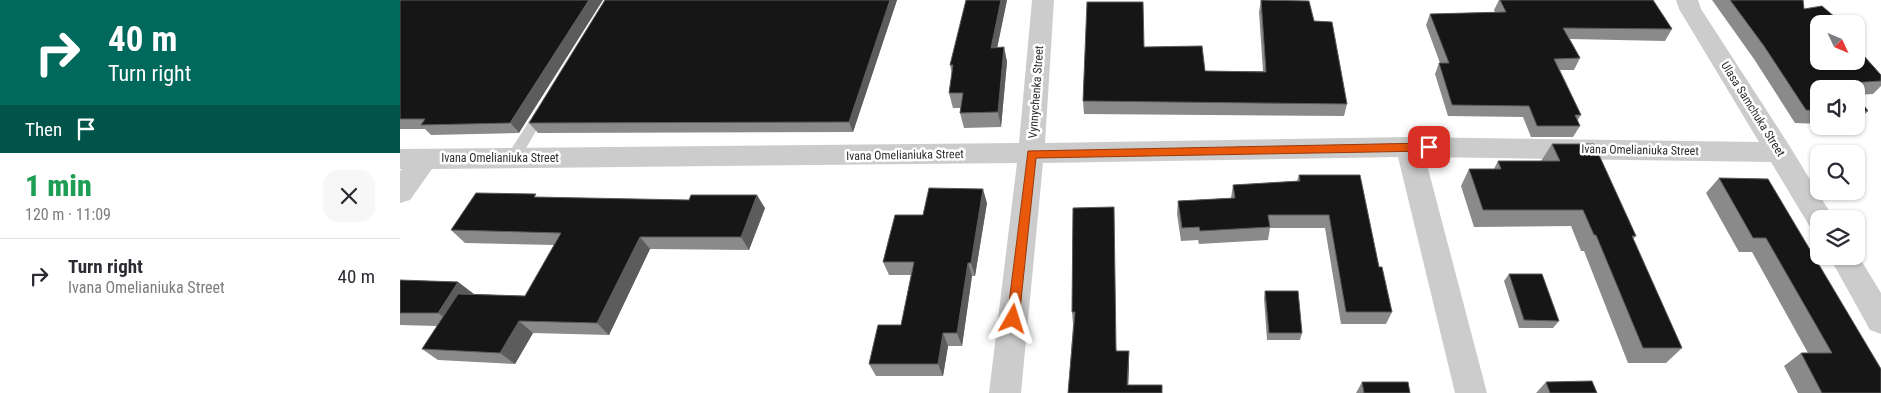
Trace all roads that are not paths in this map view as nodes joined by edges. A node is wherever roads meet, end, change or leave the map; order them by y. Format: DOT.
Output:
graph roads {
  1 [pos="1043,0"];
  2 [pos="1687,0"];
  3 [pos="549,100"];
  4 [pos="1409,147"];
  5 [pos="1780,152"];
  6 [pos="1031,154"];
  7 [pos="513,158"];
  8 [pos="412,159"];
  9 [pos="400,192"];
  10 [pos="1815,210"];
  11 [pos="1848,265"];
  12 [pos="1881,320"];
  13 [pos="1005,393"];
  14 [pos="1471,393"];
  1 -- 6 [label="street, Vynnychenka Street"];
  2 -- 5 [label="street, Ulasa Samchuka Street"];
  3 -- 7 [label="lane"];
  4 -- 5 [label="street, Ivana Omelianiuka Street"];
  4 -- 6 [label="street, Ivana Omelianiuka Street"];
  4 -- 14 [label="street"];
  5 -- 10 [label="street, Ulasa Samchuka Street"];
  6 -- 7 [label="street, Ivana Omelianiuka Street"];
  6 -- 13 [label="street, Vynnychenka Street"];
  7 -- 8 [label="street, Ivana Omelianiuka Street"];
  8 -- 9 [label="street"];
  11 -- 12 [label="street"];
}
